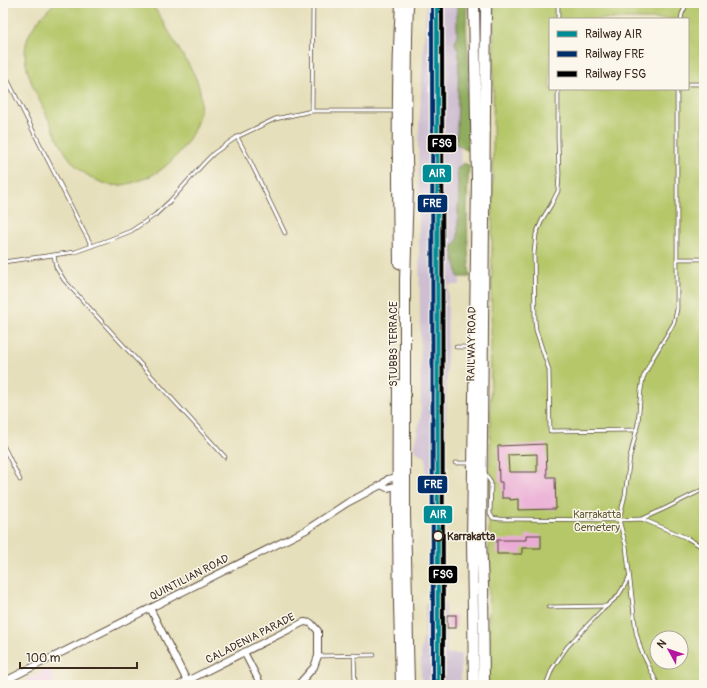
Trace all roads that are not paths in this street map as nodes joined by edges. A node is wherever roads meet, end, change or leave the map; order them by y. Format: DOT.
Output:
graph roads {
  1 [pos="313,3"];
  2 [pos="401,3"];
  3 [pos="408,3"];
  4 [pos="474,3"];
  5 [pos="486,3"];
  6 [pos="558,3"];
  7 [pos="687,3"];
  8 [pos="558,18"];
  9 [pos="681,18"];
  10 [pos="3,71"];
  11 [pos="689,84"];
  12 [pos="704,84"];
  13 [pos="558,90"];
  14 [pos="677,90"];
  15 [pos="312,111"];
  16 [pos="398,111"];
  17 [pos="236,137"];
  18 [pos="285,233"];
  19 [pos="92,246"];
  20 [pos="54,255"];
  21 [pos="677,260"];
  22 [pos="704,260"];
  23 [pos="3,262"];
  24 [pos="456,347"];
  25 [pos="479,347"];
  26 [pos="637,430"];
  27 [pos="3,445"];
  28 [pos="225,457"];
  29 [pos="455,463"];
  30 [pos="478,466"];
  31 [pos="20,480"];
  32 [pos="402,481"];
  33 [pos="704,489"];
  34 [pos="642,519"];
  35 [pos="619,520"];
  36 [pos="704,548"];
  37 [pos="629,578"];
  38 [pos="607,606"];
  39 [pos="548,607"];
  40 [pos="150,608"];
  41 [pos="244,652"];
  42 [pos="354,655"];
  43 [pos="374,655"];
  44 [pos="318,656"];
  45 [pos="187,681"];
  46 [pos="3,682"];
  47 [pos="179,685"];
  48 [pos="261,685"];
  49 [pos="298,685"];
  50 [pos="354,685"];
  51 [pos="401,685"];
  52 [pos="409,685"];
  53 [pos="474,685"];
  54 [pos="484,685"];
  55 [pos="546,685"];
  56 [pos="658,685"];
  1 -- 15 [label="lane"];
  2 -- 16 [label="main road, STUBBS TERRACE"];
  3 -- 32 [label="main road, STUBBS TERRACE"];
  4 -- 25 [label="main road, RAILWAY ROAD"];
  5 -- 25 [label="main road, RAILWAY ROAD"];
  6 -- 8 [label="lane"];
  7 -- 9 [label="lane"];
  10 -- 19 [label="lane"];
  11 -- 12 [label="lane"];
  13 -- 26 [label="lane"];
  14 -- 21 [label="lane"];
  15 -- 16 [label="lane"];
  15 -- 17 [label="lane"];
  16 -- 32 [label="main road, STUBBS TERRACE"];
  17 -- 18 [label="lane"];
  17 -- 19 [label="lane"];
  19 -- 20 [label="lane"];
  20 -- 23 [label="lane"];
  20 -- 28 [label="lane"];
  21 -- 22 [label="lane"];
  21 -- 26 [label="lane"];
  24 -- 25 [label="lane"];
  25 -- 30 [label="main road, RAILWAY ROAD"];
  26 -- 35 [label="lane"];
  27 -- 31 [label="lane"];
  29 -- 30 [label="lane"];
  30 -- 35 [label="lane"];
  30 -- 53 [label="main road, RAILWAY ROAD"];
  30 -- 54 [label="main road, RAILWAY ROAD"];
  32 -- 40 [label="street, QUINTILIAN ROAD"];
  32 -- 51 [label="main road, STUBBS TERRACE"];
  32 -- 52 [label="main road, STUBBS TERRACE"];
  33 -- 34 [label="lane"];
  34 -- 35 [label="lane"];
  34 -- 36 [label="lane"];
  35 -- 37 [label="lane"];
  37 -- 38 [label="lane"];
  37 -- 56 [label="lane"];
  38 -- 39 [label="lane"];
  38 -- 55 [label="lane"];
  40 -- 45 [label="street"];
  40 -- 46 [label="street, QUINTILIAN ROAD"];
  41 -- 44 [label="street, CALADENIA PARADE"];
  41 -- 45 [label="street, CALADENIA PARADE"];
  41 -- 48 [label="street"];
  42 -- 43 [label="lane"];
  42 -- 44 [label="lane"];
  42 -- 50 [label="lane"];
  44 -- 49 [label="street, CALADENIA PARADE"];
  45 -- 47 [label="street, CALADENIA PARADE"];
}
